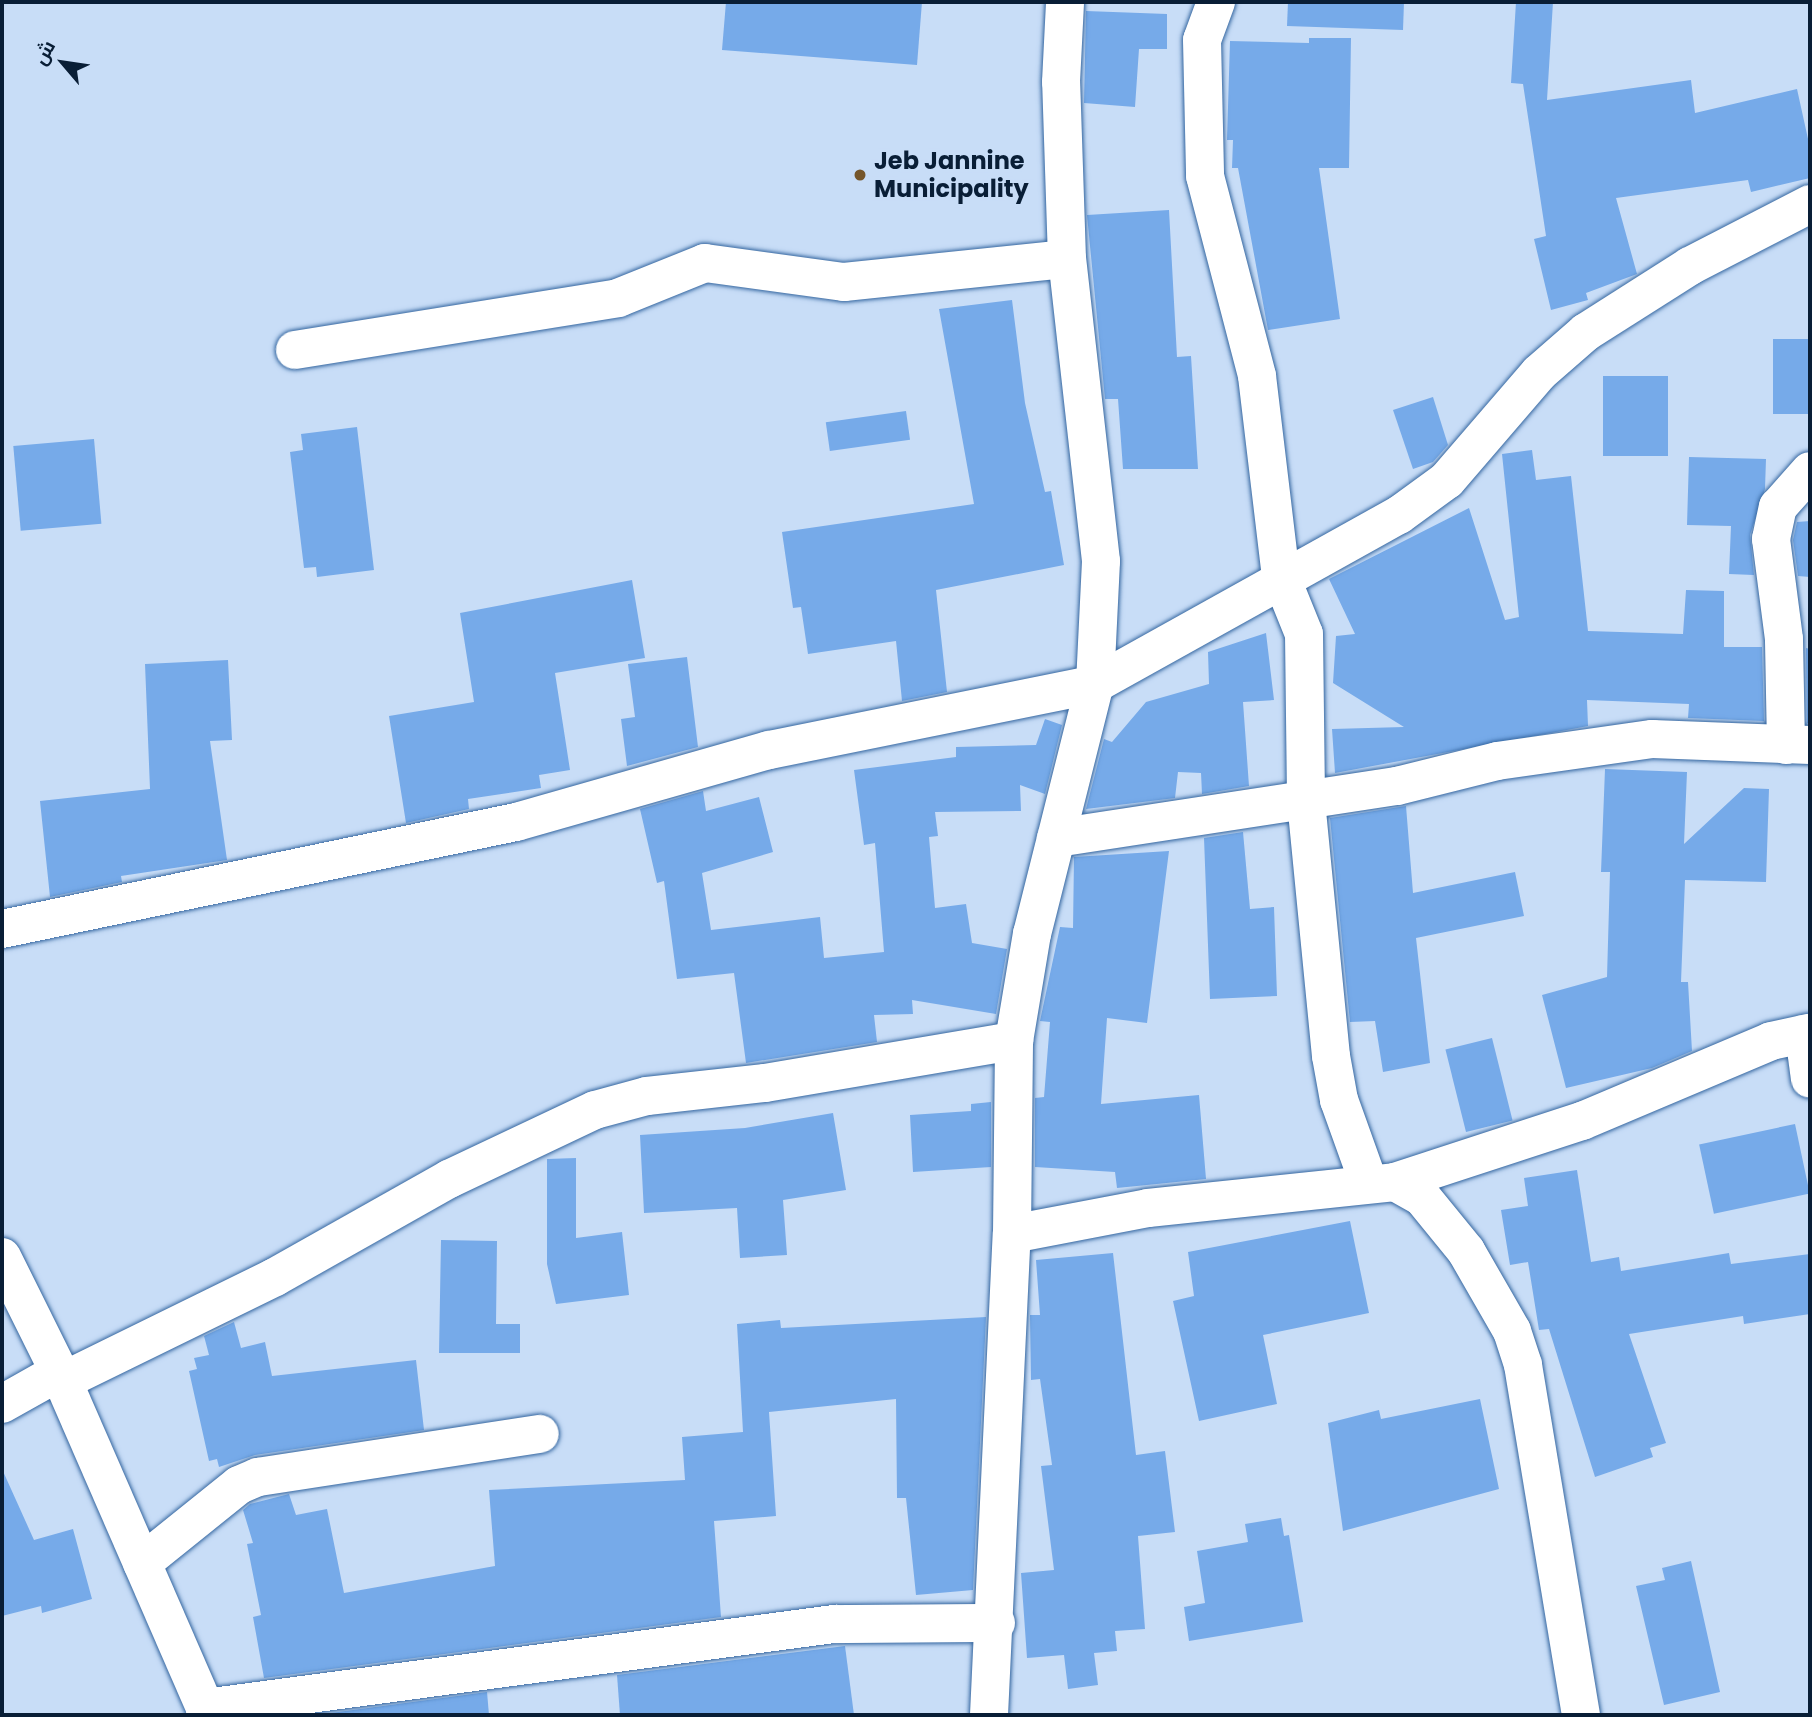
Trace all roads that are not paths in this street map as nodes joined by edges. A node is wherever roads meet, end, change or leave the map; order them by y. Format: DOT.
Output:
graph roads {
  1 [pos="1065,2"];
  2 [pos="1216,2"];
  3 [pos="1810,204"];
  4 [pos="1067,259"];
  5 [pos="295,350"];
  6 [pos="1810,471"];
  7 [pos="1280,577"];
  8 [pos="1095,684"];
  9 [pos="1798,745"];
  10 [pos="1306,801"];
  11 [pos="1056,838"];
  12 [pos="2,929"];
  13 [pos="1807,1033"];
  14 [pos="1014,1041"];
  15 [pos="1810,1079"];
  16 [pos="1381,1182"];
  17 [pos="1012,1234"];
  18 [pos="2,1257"];
  19 [pos="61,1377"];
  20 [pos="2,1404"];
  21 [pos="540,1434"];
  22 [pos="142,1563"];
  23 [pos="996,1623"];
  24 [pos="206,1712"];
  25 [pos="989,1715"];
  26 [pos="1580,1715"];
  1 -- 4 [label="street"];
  2 -- 7 [label="street"];
  3 -- 7 [label="street"];
  4 -- 5 [label="street"];
  4 -- 8 [label="street"];
  6 -- 9 [label="street"];
  7 -- 8 [label="street"];
  7 -- 10 [label="street"];
  8 -- 11 [label="street"];
  8 -- 12 [label="street"];
  9 -- 10 [label="street"];
  10 -- 11 [label="street"];
  10 -- 16 [label="street"];
  11 -- 14 [label="street"];
  13 -- 15 [label="street"];
  13 -- 16 [label="street"];
  14 -- 17 [label="street"];
  14 -- 19 [label="street"];
  16 -- 17 [label="street"];
  16 -- 26 [label="street"];
  17 -- 23 [label="street"];
  18 -- 19 [label="street"];
  19 -- 20 [label="street"];
  19 -- 22 [label="street"];
  21 -- 22 [label="street"];
  22 -- 24 [label="street"];
  23 -- 24 [label="street"];
  23 -- 25 [label="street"];
}
